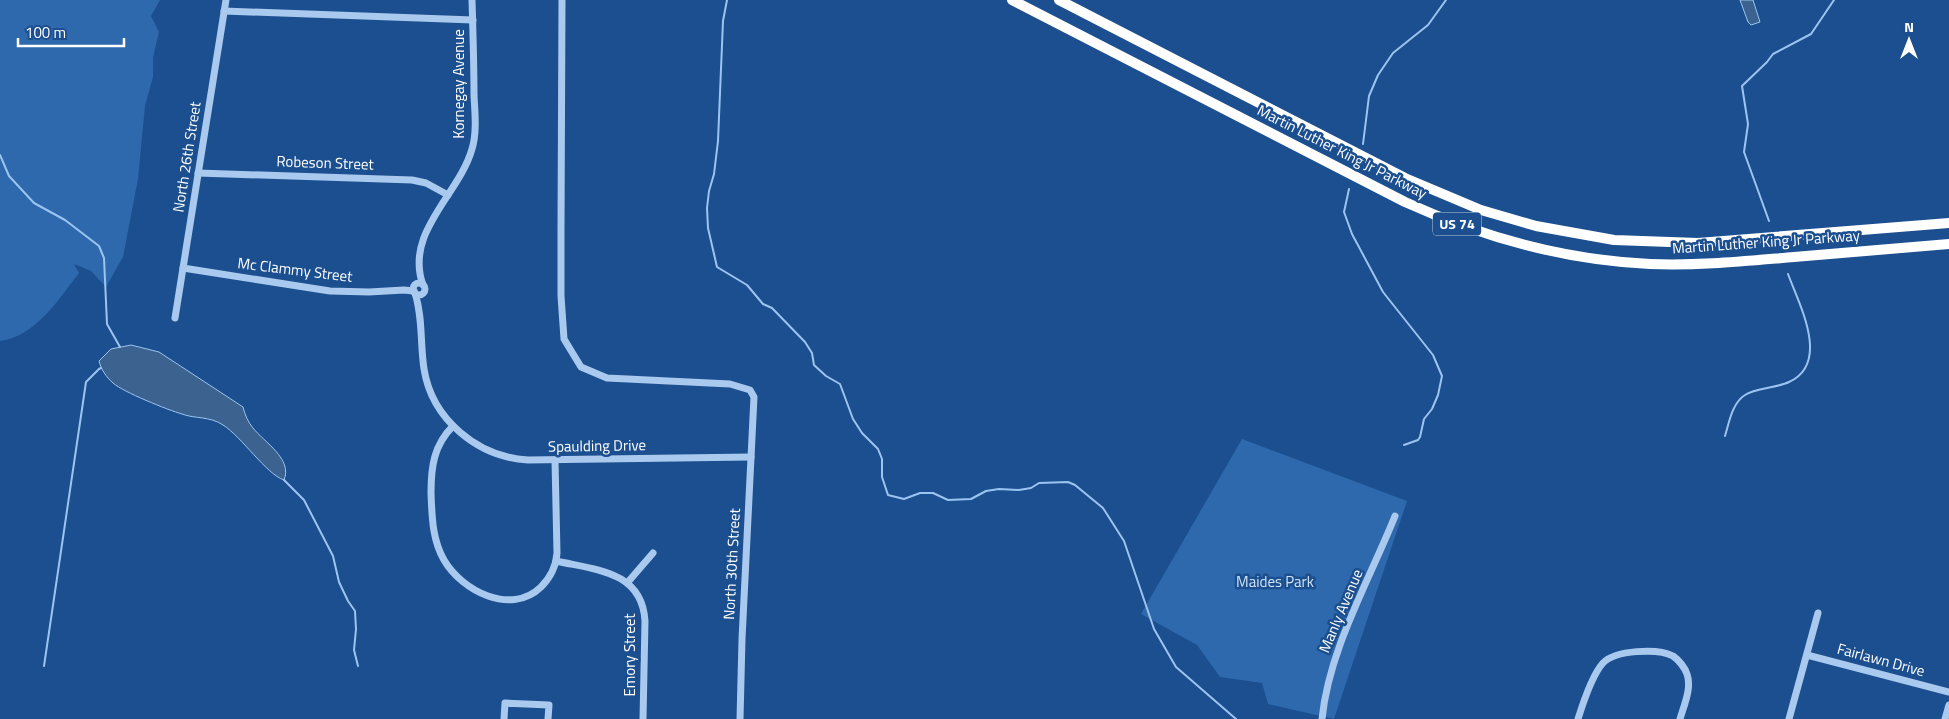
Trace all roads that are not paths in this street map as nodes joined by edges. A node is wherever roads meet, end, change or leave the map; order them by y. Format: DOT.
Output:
graph roads {
  1 [pos="226,0"];
  2 [pos="472,0"];
  3 [pos="562,0"];
  4 [pos="1012,0"];
  5 [pos="1059,0"];
  6 [pos="224,11"];
  7 [pos="473,20"];
  8 [pos="198,173"];
  9 [pos="448,194"];
  10 [pos="1949,223"];
  11 [pos="1949,244"];
  12 [pos="183,268"];
  13 [pos="417,287"];
  14 [pos="419,305"];
  15 [pos="174,318"];
  16 [pos="453,426"];
  17 [pos="751,457"];
  18 [pos="555,460"];
  19 [pos="1395,516"];
  20 [pos="652,553"];
  21 [pos="556,561"];
  22 [pos="628,582"];
  23 [pos="1818,612"];
  24 [pos="1807,655"];
  25 [pos="1949,692"];
  26 [pos="1949,705"];
  27 [pos="504,719"];
  28 [pos="548,719"];
  29 [pos="643,719"];
  30 [pos="740,719"];
  31 [pos="1322,719"];
  32 [pos="1578,719"];
  33 [pos="1680,719"];
  34 [pos="1790,719"];
  35 [pos="1945,719"];
  1 -- 6 [label="street, North 26th Street"];
  2 -- 7 [label="street, Kornegay Avenue"];
  3 -- 17 [label="street, North 30th Street"];
  4 -- 11 [label="highway, Martin Luther King Jr Parkway / US 74"];
  5 -- 10 [label="highway, Martin Luther King Jr Parkway / US 74"];
  6 -- 7 [label="street"];
  6 -- 8 [label="street, North 26th Street"];
  7 -- 9 [label="street, Kornegay Avenue"];
  8 -- 9 [label="street, Robeson Street"];
  8 -- 12 [label="street, North 26th Street"];
  9 -- 13 [label="street, Kornegay Avenue"];
  12 -- 13 [label="street, Mc Clammy Street"];
  12 -- 15 [label="street, North 26th Street"];
  13 -- 14 [label="street, Kornegay Avenue"];
  13 -- 14 [label="street, Kornegay Avenue"];
  14 -- 16 [label="street, Kornegay Avenue"];
  16 -- 18 [label="street, Spaulding Drive"];
  16 -- 21 [label="street"];
  17 -- 18 [label="street, Spaulding Drive"];
  17 -- 30 [label="street, North 30th Street"];
  18 -- 21 [label="street"];
  19 -- 31 [label="street, Manly Avenue"];
  20 -- 22 [label="street"];
  21 -- 22 [label="street"];
  22 -- 29 [label="street, Emory Street"];
  23 -- 24 [label="street"];
  24 -- 25 [label="street, Fairlawn Drive"];
  24 -- 34 [label="street"];
  26 -- 35 [label="street"];
  27 -- 28 [label="street"];
  32 -- 33 [label="street"];
}
